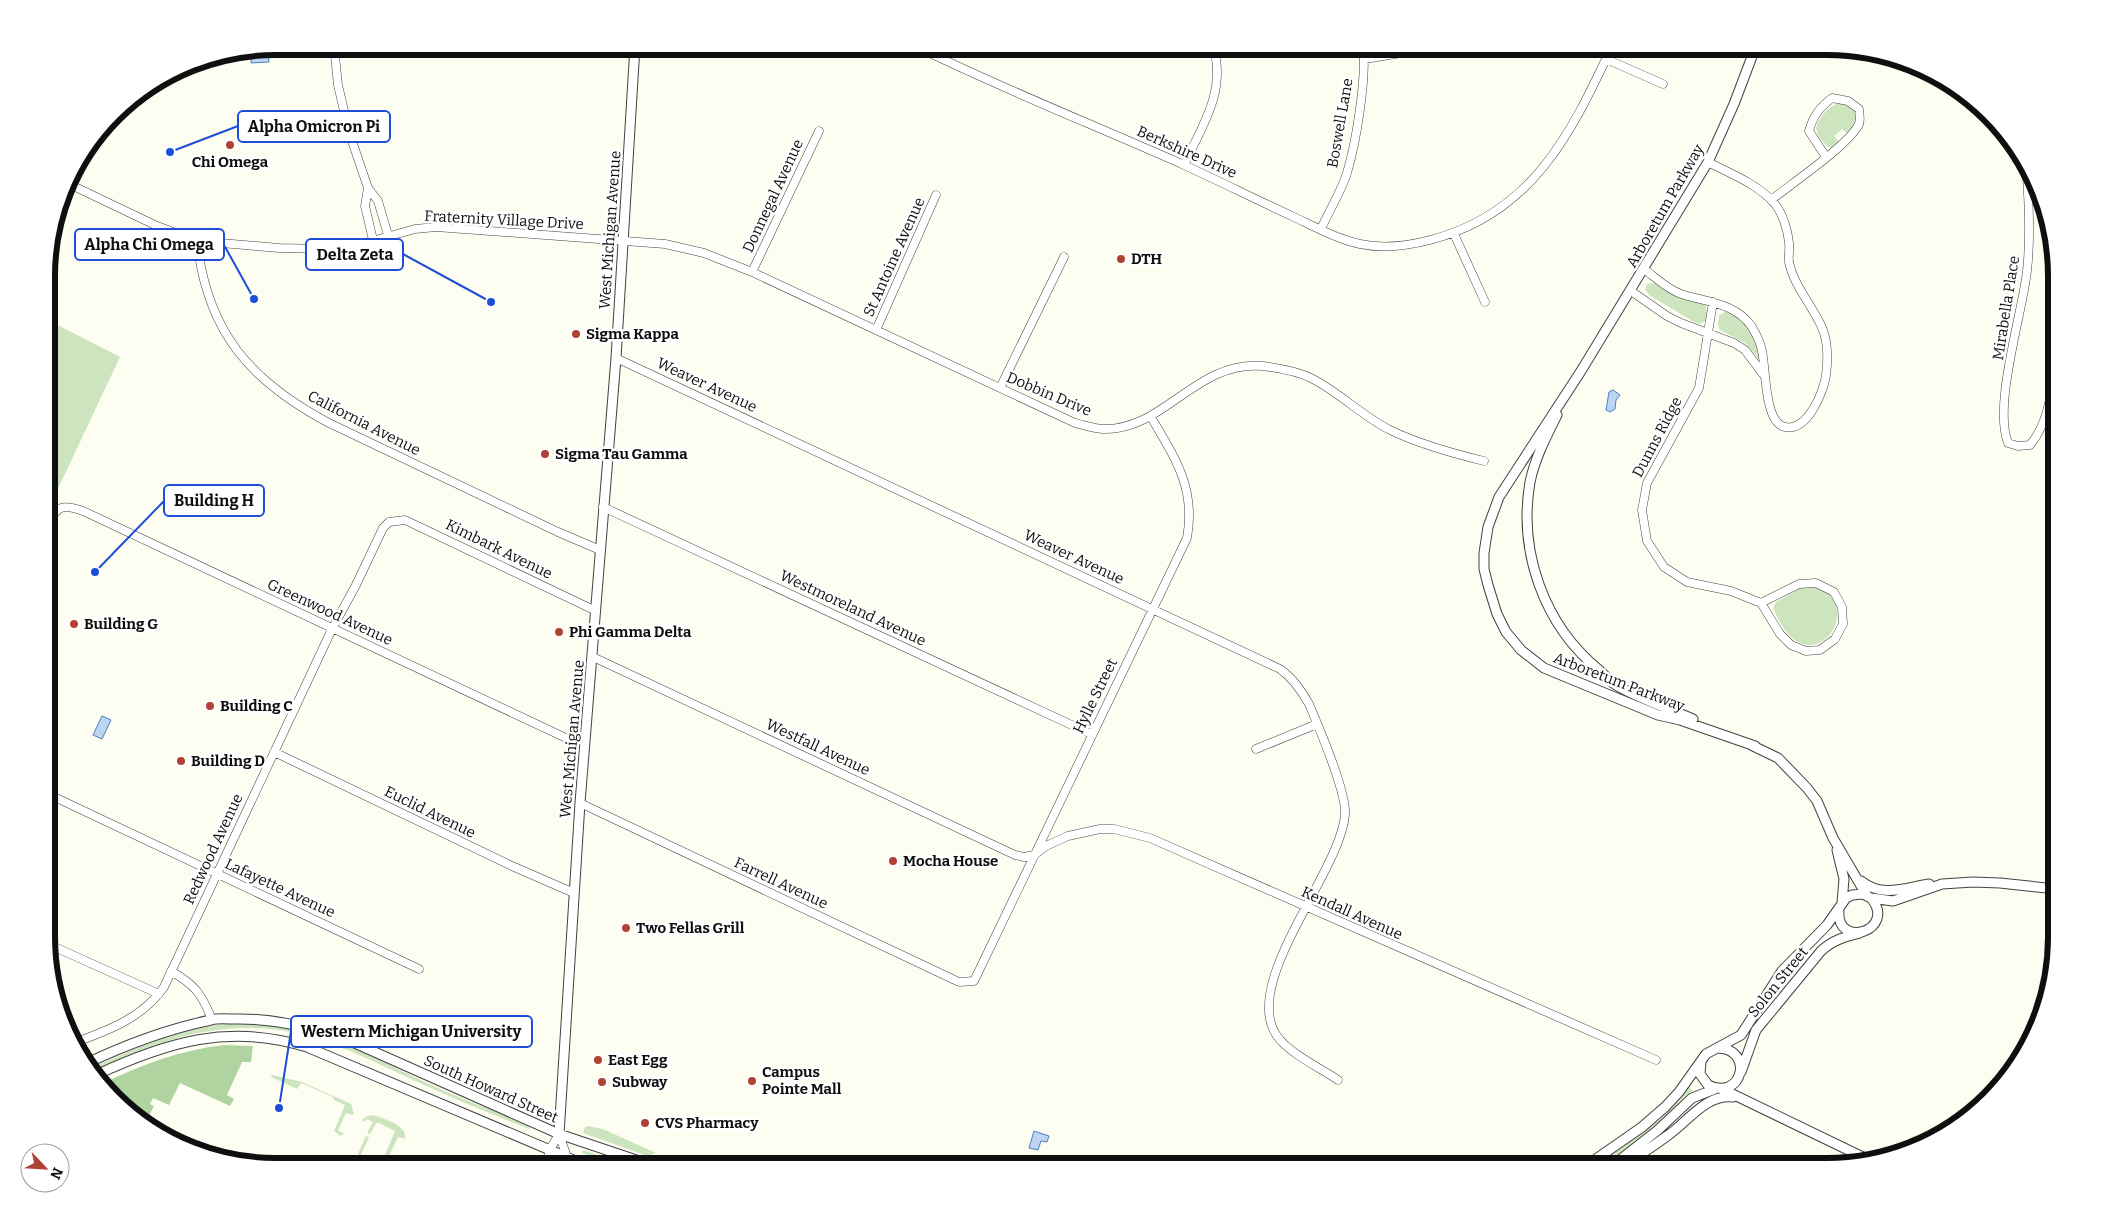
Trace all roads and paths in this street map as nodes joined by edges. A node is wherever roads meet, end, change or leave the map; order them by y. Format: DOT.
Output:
graph roads {
  1 [pos="335,55"];
  2 [pos="634,55"];
  3 [pos="933,55"];
  4 [pos="1215,55"];
  5 [pos="1364,55"];
  6 [pos="1392,55"];
  7 [pos="1608,55"];
  8 [pos="1753,55"];
  9 [pos="1365,59"];
  10 [pos="1606,59"];
  11 [pos="1663,84"];
  12 [pos="819,131"];
  13 [pos="1826,157"];
  14 [pos="1708,162"];
  15 [pos="1184,165"];
  16 [pos="2028,184"];
  17 [pos="74,186"];
  18 [pos="368,188"];
  19 [pos="936,195"];
  20 [pos="1771,200"];
  21 [pos="1321,229"];
  22 [pos="1454,234"];
  23 [pos="388,235"];
  24 [pos="373,240"];
  25 [pos="197,241"];
  26 [pos="624,241"];
  27 [pos="1064,256"];
  28 [pos="1644,269"];
  29 [pos="752,272"];
  30 [pos="1631,291"];
  31 [pos="1485,302"];
  32 [pos="1713,302"];
  33 [pos="876,330"];
  34 [pos="1708,333"];
  35 [pos="616,358"];
  36 [pos="1581,371"];
  37 [pos="1763,374"];
  38 [pos="1000,388"];
  39 [pos="2048,407"];
  40 [pos="1151,416"];
  41 [pos="1484,460"];
  42 [pos="603,507"];
  43 [pos="55,514"];
  44 [pos="389,522"];
  45 [pos="600,550"];
  46 [pos="1762,604"];
  47 [pos="1153,610"];
  48 [pos="596,611"];
  49 [pos="332,629"];
  50 [pos="593,656"];
  51 [pos="1317,724"];
  52 [pos="1091,734"];
  53 [pos="585,741"];
  54 [pos="1755,746"];
  55 [pos="1256,749"];
  56 [pos="274,752"];
  57 [pos="55,797"];
  58 [pos="580,803"];
  59 [pos="1834,838"];
  60 [pos="1034,855"];
  61 [pos="217,873"];
  62 [pos="1857,877"];
  63 [pos="1942,884"];
  64 [pos="2048,888"];
  65 [pos="574,893"];
  66 [pos="1869,897"];
  67 [pos="1840,905"];
  68 [pos="1304,907"];
  69 [pos="1860,933"];
  70 [pos="55,947"];
  71 [pos="419,969"];
  72 [pos="171,971"];
  73 [pos="971,983"];
  74 [pos="159,994"];
  75 [pos="212,1020"];
  76 [pos="81,1040"];
  77 [pos="1717,1048"];
  78 [pos="1656,1060"];
  79 [pos="1702,1060"];
  80 [pos="93,1061"];
  81 [pos="1741,1072"];
  82 [pos="102,1073"];
  83 [pos="1338,1080"];
  84 [pos="1718,1089"];
  85 [pos="1738,1098"];
  86 [pos="559,1134"];
  87 [pos="549,1151"];
  88 [pos="1861,1155"];
  89 [pos="549,1158"];
  90 [pos="560,1158"];
  91 [pos="565,1158"];
  92 [pos="630,1158"];
  93 [pos="1597,1158"];
  94 [pos="1622,1158"];
  95 [pos="1633,1158"];
  1 -- 18 [label="street"];
  2 -- 26 [label="street, West Michigan Avenue"];
  3 -- 15 [label="street, Berkshire Drive"];
  4 -- 15 [label="street"];
  5 -- 9 [label="street, Boswell Lane"];
  6 -- 9 [label="street"];
  7 -- 10 [label="street, Berkshire Drive"];
  8 -- 14 [label="street, Arboretum Parkway"];
  9 -- 21 [label="street, Boswell Lane"];
  10 -- 11 [label="street"];
  10 -- 22 [label="street, Berkshire Drive"];
  12 -- 29 [label="street, Donnegal Avenue"];
  13 -- 13 [label="street"];
  13 -- 20 [label="street"];
  14 -- 20 [label="street"];
  14 -- 28 [label="street, Arboretum Parkway"];
  15 -- 21 [label="street, Berkshire Drive"];
  16 -- 39 [label="street, Mirabella Place"];
  17 -- 25 [label="street, Fraternity Village Drive"];
  18 -- 23 [label="street"];
  18 -- 24 [label="street"];
  19 -- 33 [label="street, St Antoine Avenue"];
  20 -- 37 [label="street"];
  21 -- 22 [label="street, Berkshire Drive"];
  22 -- 31 [label="street"];
  23 -- 24 [label="street, Fraternity Village Drive"];
  23 -- 26 [label="street, Fraternity Village Drive"];
  24 -- 25 [label="street, Fraternity Village Drive"];
  25 -- 45 [label="street, California Avenue"];
  26 -- 29 [label="street, Dobbin Drive"];
  26 -- 35 [label="street, West Michigan Avenue"];
  27 -- 38 [label="street"];
  28 -- 30 [label="street, Arboretum Parkway"];
  28 -- 32 [label="street"];
  29 -- 33 [label="street, Dobbin Drive"];
  30 -- 34 [label="street"];
  30 -- 36 [label="street, Arboretum Parkway"];
  32 -- 34 [label="street, Dunns Ridge"];
  32 -- 37 [label="street"];
  33 -- 38 [label="street, Dobbin Drive"];
  34 -- 37 [label="street"];
  34 -- 46 [label="street, Dunns Ridge"];
  35 -- 42 [label="street, West Michigan Avenue"];
  35 -- 47 [label="street, Weaver Avenue"];
  36 -- 54 [label="street, Arboretum Parkway"];
  36 -- 54 [label="street, Arboretum Parkway"];
  38 -- 40 [label="street, Dobbin Drive"];
  40 -- 41 [label="street, Dobbin Drive"];
  40 -- 47 [label="street, Hylle Street"];
  42 -- 45 [label="street, West Michigan Avenue"];
  42 -- 52 [label="street, Westmoreland Avenue"];
  43 -- 49 [label="street, Greenwood Avenue"];
  44 -- 48 [label="street, Kimbark Avenue"];
  44 -- 49 [label="street, Redwood Avenue"];
  45 -- 48 [label="street, West Michigan Avenue"];
  46 -- 46 [label="street"];
  47 -- 51 [label="street, Weaver Avenue"];
  47 -- 52 [label="street, Hylle Street"];
  48 -- 50 [label="street, West Michigan Avenue"];
  49 -- 53 [label="street, Greenwood Avenue"];
  49 -- 56 [label="street, Redwood Avenue"];
  50 -- 53 [label="street, West Michigan Avenue"];
  50 -- 60 [label="street, Westfall Avenue"];
  51 -- 55 [label="street"];
  51 -- 68 [label="street, Weaver Avenue"];
  52 -- 60 [label="street, Hylle Street"];
  53 -- 58 [label="street, West Michigan Avenue"];
  54 -- 59 [label="street, Arboretum Parkway"];
  56 -- 61 [label="street, Redwood Avenue"];
  56 -- 65 [label="street, Euclid Avenue"];
  57 -- 61 [label="street, Lafayette Avenue"];
  58 -- 65 [label="street, West Michigan Avenue"];
  58 -- 73 [label="street, Farrell Avenue"];
  59 -- 62 [label="street, Arboretum Parkway"];
  59 -- 67 [label="street, Arboretum Parkway"];
  60 -- 68 [label="street, Kendall Avenue"];
  60 -- 73 [label="street, Hylle Street"];
  61 -- 71 [label="street, Lafayette Avenue"];
  61 -- 72 [label="street, Redwood Avenue"];
  62 -- 63 [label="street"];
  62 -- 66 [label="street, Arboretum Parkway"];
  63 -- 64 [label="street"];
  63 -- 66 [label="street"];
  65 -- 86 [label="street, West Michigan Avenue"];
  66 -- 67 [label="street"];
  66 -- 69 [label="street, Solon Street"];
  67 -- 69 [label="street"];
  67 -- 77 [label="street, Solon Street"];
  68 -- 78 [label="street, Kendall Avenue"];
  68 -- 83 [label="street, Weaver Avenue"];
  69 -- 81 [label="street, Solon Street"];
  70 -- 74 [label="street"];
  72 -- 74 [label="street, Redwood Avenue"];
  72 -- 75 [label="street"];
  74 -- 76 [label="street"];
  75 -- 80 [label="street, South Howard Street"];
  75 -- 86 [label="street, South Howard Street"];
  77 -- 79 [label="street"];
  77 -- 81 [label="street"];
  79 -- 84 [label="street"];
  79 -- 93 [label="street"];
  81 -- 84 [label="street"];
  82 -- 87 [label="street"];
  84 -- 85 [label="street"];
  84 -- 94 [label="street"];
  85 -- 88 [label="street"];
  85 -- 95 [label="street"];
  86 -- 87 [label="street, West Michigan Avenue"];
  86 -- 91 [label="street, West Michigan Avenue"];
  86 -- 92 [label="street, South Howard Street"];
  87 -- 89 [label="street"];
  87 -- 90 [label="street"];
}
